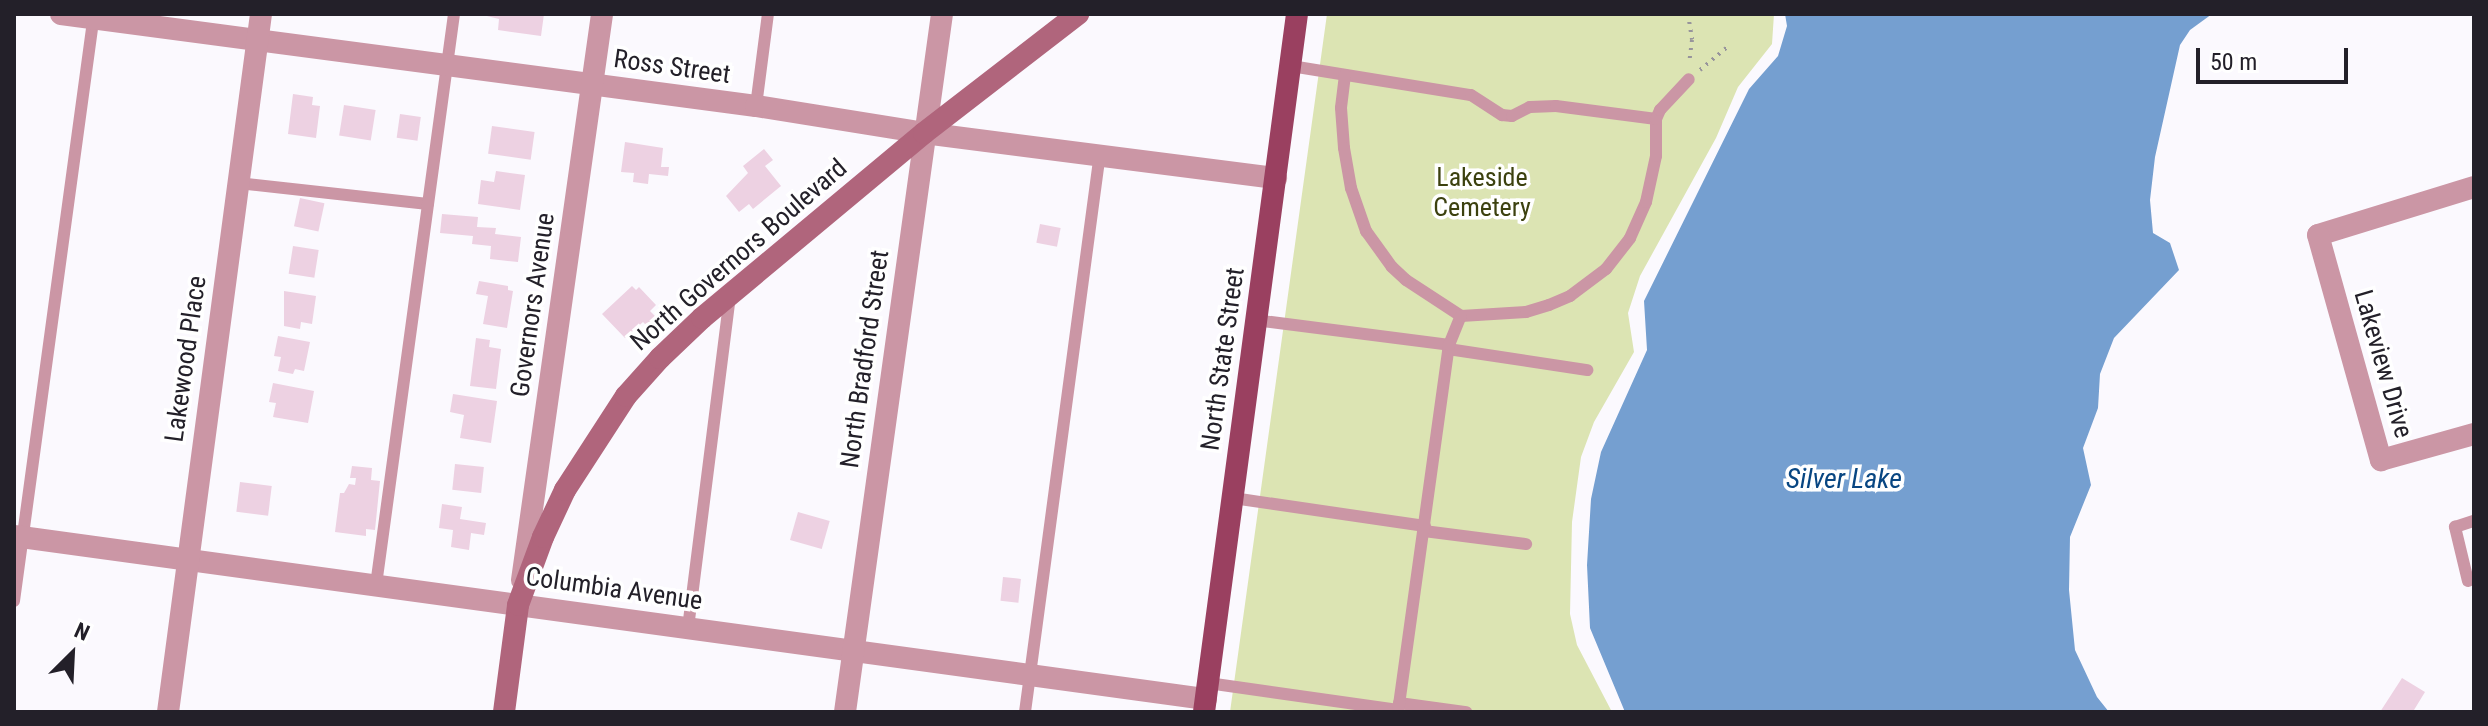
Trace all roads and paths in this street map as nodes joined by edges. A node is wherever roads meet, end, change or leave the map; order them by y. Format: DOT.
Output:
graph roads {
  1 [pos="61,14"];
  2 [pos="261,14"];
  3 [pos="454,14"];
  4 [pos="602,14"];
  5 [pos="768,14"];
  6 [pos="942,14"];
  7 [pos="1078,14"];
  8 [pos="1297,14"];
  9 [pos="1688,14"];
  10 [pos="94,16"];
  11 [pos="258,40"];
  12 [pos="1729,46"];
  13 [pos="447,65"];
  14 [pos="1291,66"];
  15 [pos="1345,75"];
  16 [pos="1687,82"];
  17 [pos="593,84"];
  18 [pos="756,106"];
  19 [pos="1656,119"];
  20 [pos="924,133"];
  21 [pos="1100,153"];
  22 [pos="1276,178"];
  23 [pos="238,183"];
  24 [pos="2474,187"];
  25 [pos="428,204"];
  26 [pos="730,295"];
  27 [pos="1461,316"];
  28 [pos="1255,320"];
  29 [pos="1449,347"];
  30 [pos="1587,370"];
  31 [pos="2474,434"];
  32 [pos="1233,498"];
  33 [pos="2474,521"];
  34 [pos="1424,529"];
  35 [pos="18,536"];
  36 [pos="1526,544"];
  37 [pos="187,559"];
  38 [pos="2468,581"];
  39 [pos="376,585"];
  40 [pos="14,601"];
  41 [pos="518,605"];
  42 [pos="688,628"];
  43 [pos="853,650"];
  44 [pos="1030,674"];
  45 [pos="1206,698"];
  46 [pos="1398,708"];
  47 [pos="168,712"];
  48 [pos="504,712"];
  49 [pos="845,712"];
  50 [pos="1025,712"];
  51 [pos="1466,712"];
  1 -- 10 [label="street, Ross Street"];
  2 -- 11 [label="street, Lakewood Place"];
  3 -- 13 [label="lane"];
  4 -- 17 [label="street, Governors Avenue"];
  5 -- 18 [label="lane"];
  6 -- 20 [label="street, North Bradford Street"];
  7 -- 20 [label="main road, North Governors Boulevard"];
  8 -- 14 [label="main road, North State Street"];
  9 -- 16 [label="path"];
  10 -- 11 [label="street, Ross Street"];
  10 -- 35 [label="lane"];
  11 -- 13 [label="street, Ross Street"];
  11 -- 23 [label="street, Lakewood Place"];
  12 -- 16 [label="path"];
  13 -- 17 [label="street, Ross Street"];
  13 -- 25 [label="lane"];
  14 -- 15 [label="lane"];
  14 -- 22 [label="main road, North State Street"];
  15 -- 19 [label="lane"];
  15 -- 27 [label="lane"];
  16 -- 19 [label="lane"];
  17 -- 18 [label="street, Ross Street"];
  17 -- 41 [label="street, Governors Avenue"];
  18 -- 20 [label="street, Ross Street"];
  19 -- 27 [label="lane"];
  20 -- 21 [label="street, Ross Street"];
  20 -- 26 [label="main road, North Governors Boulevard"];
  20 -- 43 [label="street, North Bradford Street"];
  21 -- 22 [label="street, Ross Street"];
  21 -- 44 [label="lane"];
  22 -- 28 [label="main road, North State Street"];
  23 -- 25 [label="lane"];
  23 -- 37 [label="street, Lakewood Place"];
  24 -- 31 [label="street, Lakeview Drive"];
  25 -- 39 [label="lane"];
  26 -- 41 [label="main road, North Governors Boulevard"];
  26 -- 42 [label="lane"];
  27 -- 29 [label="lane"];
  28 -- 29 [label="lane"];
  28 -- 32 [label="main road, North State Street"];
  29 -- 30 [label="lane"];
  29 -- 34 [label="lane"];
  32 -- 34 [label="lane"];
  32 -- 45 [label="main road, North State Street"];
  33 -- 38 [label="lane"];
  34 -- 36 [label="lane"];
  34 -- 46 [label="lane"];
  35 -- 37 [label="street, Columbia Avenue"];
  35 -- 40 [label="lane"];
  37 -- 39 [label="street, Columbia Avenue"];
  37 -- 47 [label="street, Lakewood Place"];
  39 -- 41 [label="street, Columbia Avenue"];
  41 -- 42 [label="street, Columbia Avenue"];
  41 -- 48 [label="main road, North Governors Boulevard"];
  42 -- 43 [label="street, Columbia Avenue"];
  43 -- 44 [label="street, Columbia Avenue"];
  43 -- 49 [label="street, North Bradford Street"];
  44 -- 45 [label="street, Columbia Avenue"];
  44 -- 50 [label="lane"];
  45 -- 46 [label="lane"];
  46 -- 51 [label="lane"];
}
